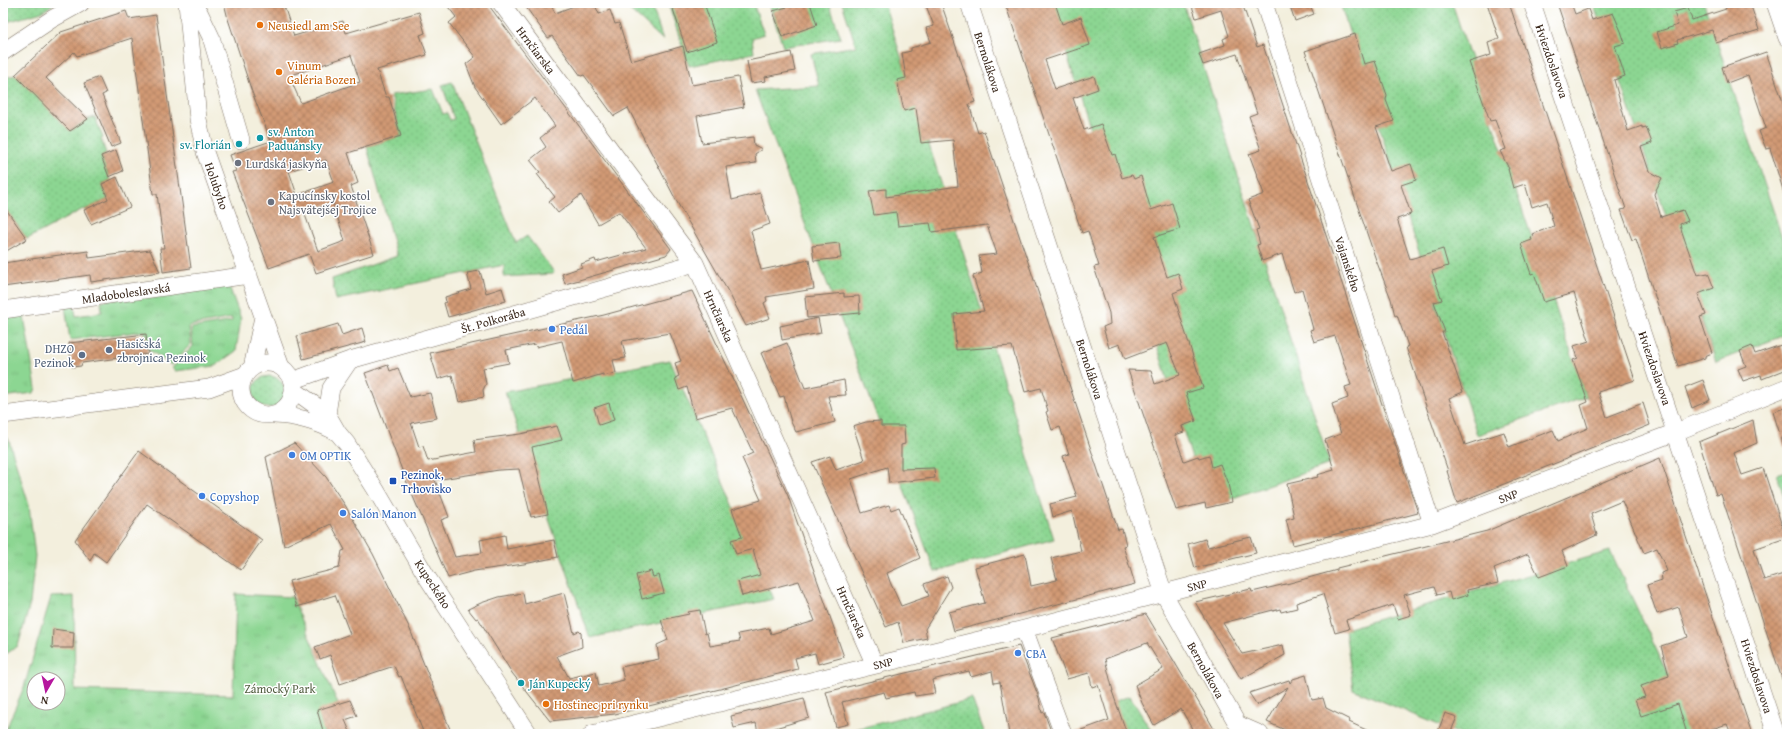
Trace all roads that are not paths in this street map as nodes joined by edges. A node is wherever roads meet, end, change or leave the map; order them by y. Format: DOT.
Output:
graph roads {
  1 [pos="81,3"];
  2 [pos="187,3"];
  3 [pos="501,3"];
  4 [pos="969,3"];
  5 [pos="1264,3"];
  6 [pos="1532,3"];
  7 [pos="1775,3"];
  8 [pos="1787,38"];
  9 [pos="3,52"];
  10 [pos="241,140"];
  11 [pos="695,263"];
  12 [pos="249,275"];
  13 [pos="3,310"];
  14 [pos="263,317"];
  15 [pos="350,360"];
  16 [pos="281,367"];
  17 [pos="248,372"];
  18 [pos="293,386"];
  19 [pos="214,387"];
  20 [pos="1787,388"];
  21 [pos="245,404"];
  22 [pos="327,414"];
  23 [pos="3,415"];
  24 [pos="274,415"];
  25 [pos="1676,432"];
  26 [pos="338,433"];
  27 [pos="1432,524"];
  28 [pos="1164,594"];
  29 [pos="1024,629"];
  30 [pos="876,665"];
  31 [pos="1240,729"];
  32 [pos="529,734"];
  33 [pos="592,734"];
  34 [pos="1063,734"];
  35 [pos="1260,734"];
  36 [pos="1776,734"];
  1 -- 9 [label="street"];
  2 -- 10 [label="street"];
  2 -- 12 [label="street, Holubyho"];
  3 -- 11 [label="street, Hrnčiarska"];
  4 -- 28 [label="street, Bernolákova"];
  5 -- 27 [label="street, Vajanského"];
  6 -- 25 [label="street, Hviezdoslavova"];
  7 -- 8 [label="street"];
  11 -- 15 [label="street, Št. Polkorába"];
  11 -- 30 [label="street, Hrnčiarska"];
  12 -- 13 [label="street, Mladoboleslavská"];
  12 -- 14 [label="street, Holubyho"];
  14 -- 16 [label="street, Holubyho"];
  14 -- 17 [label="street"];
  15 -- 18 [label="street, Št. Polkorába"];
  15 -- 22 [label="street"];
  16 -- 17 [label="street"];
  16 -- 18 [label="street"];
  17 -- 19 [label="street"];
  17 -- 21 [label="street"];
  18 -- 22 [label="street, Kupeckého"];
  18 -- 24 [label="street"];
  19 -- 21 [label="street"];
  19 -- 23 [label="street"];
  20 -- 25 [label="street, SNP"];
  21 -- 24 [label="street"];
  22 -- 26 [label="street, Kupeckého"];
  24 -- 26 [label="street"];
  25 -- 27 [label="street, SNP"];
  25 -- 36 [label="street, Hviezdoslavova"];
  26 -- 32 [label="street, Kupeckého"];
  27 -- 28 [label="street, SNP"];
  28 -- 29 [label="street, SNP"];
  28 -- 31 [label="street, Bernolákova"];
  29 -- 30 [label="street, SNP"];
  29 -- 34 [label="street"];
  30 -- 33 [label="street, SNP"];
  31 -- 35 [label="street"];
}
